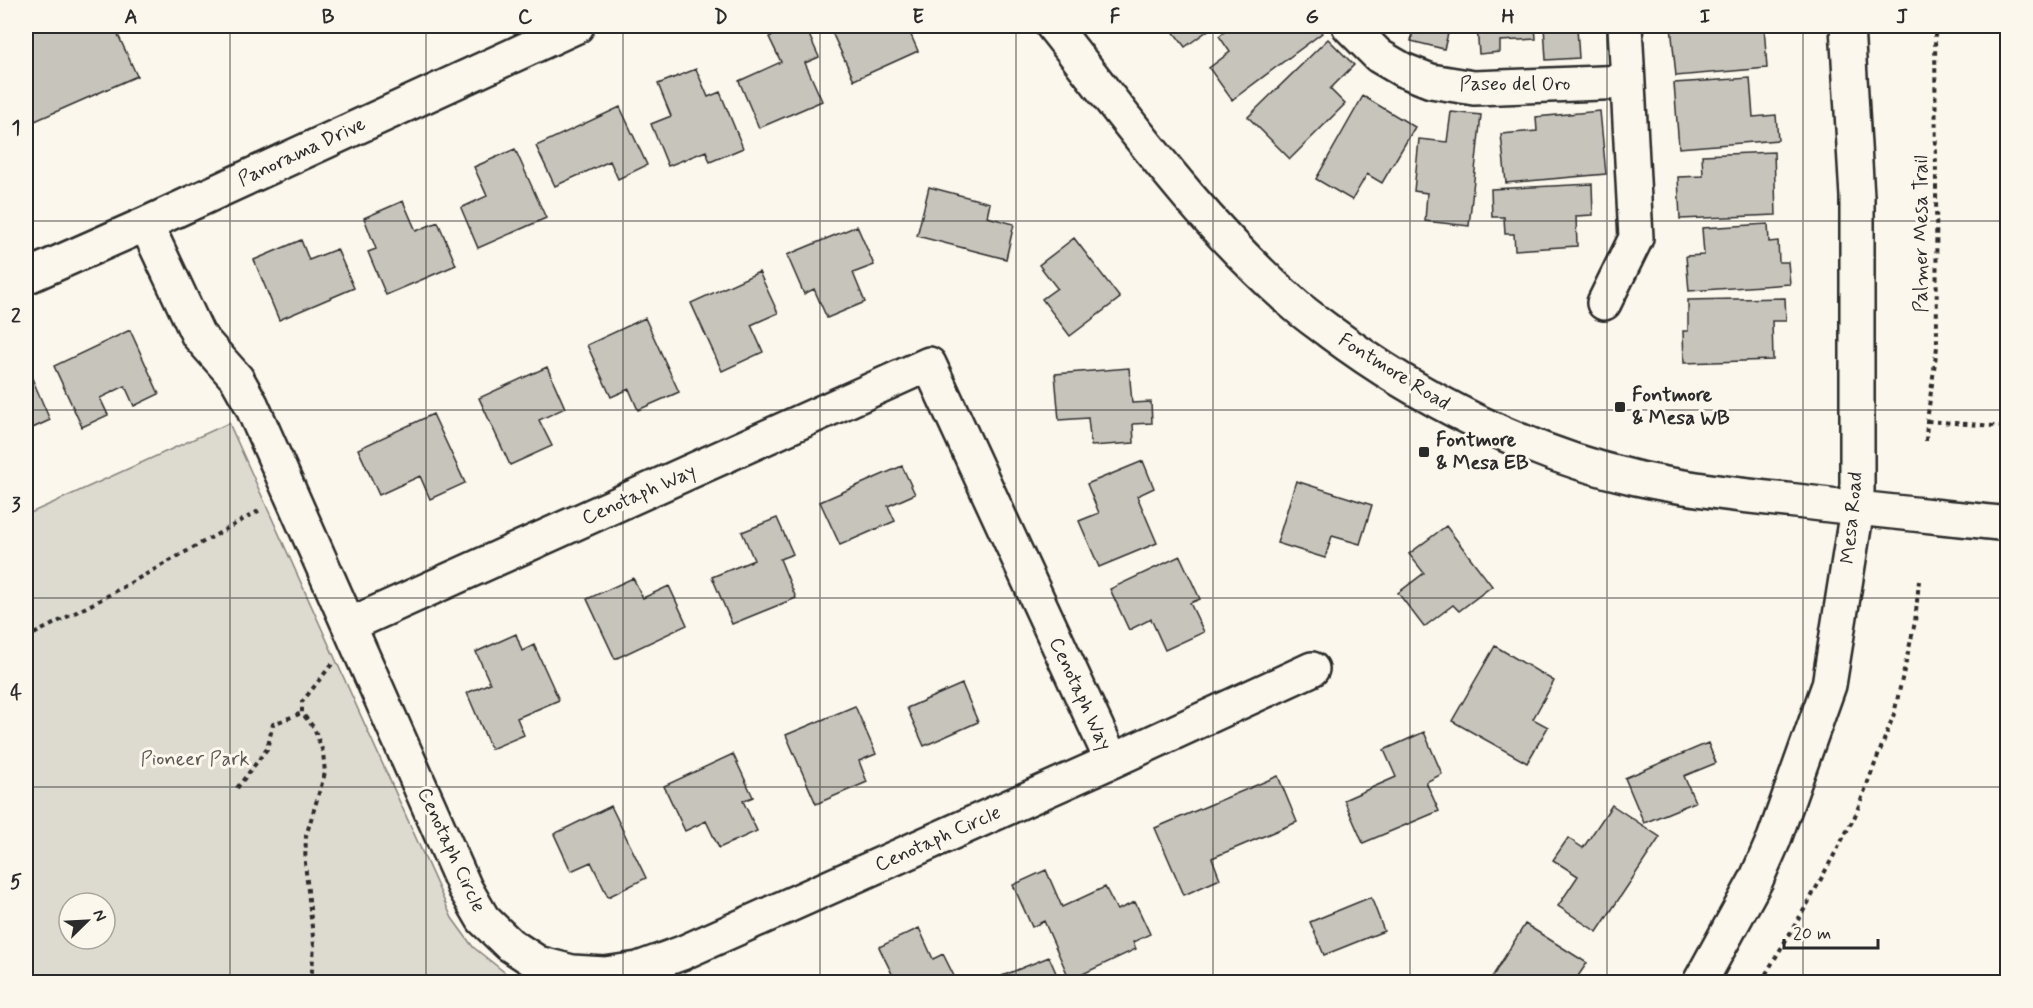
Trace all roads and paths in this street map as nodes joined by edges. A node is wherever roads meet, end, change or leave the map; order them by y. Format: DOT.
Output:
graph roads {
  1 [pos="577,26"];
  2 [pos="1053,26"];
  3 [pos="1349,26"];
  4 [pos="1625,26"];
  5 [pos="1847,26"];
  6 [pos="1935,26"];
  7 [pos="1627,82"];
  8 [pos="146,224"];
  9 [pos="26,277"];
  10 [pos="1604,303"];
  11 [pos="1927,421"];
  12 [pos="2007,427"];
  13 [pos="1926,441"];
  14 [pos="263,509"];
  15 [pos="1857,509"];
  16 [pos="2007,524"];
  17 [pos="1919,581"];
  18 [pos="349,625"];
  19 [pos="26,638"];
  20 [pos="332,663"];
  21 [pos="1312,669"];
  22 [pos="302,713"];
  23 [pos="1112,761"];
  24 [pos="237,788"];
  25 [pos="311,982"];
  26 [pos="1700,982"];
  27 [pos="1761,982"];
  1 -- 8 [label="street, Panorama Drive"];
  2 -- 15 [label="street, Fontmore Road"];
  3 -- 7 [label="street, Paseo del Oro"];
  4 -- 7 [label="street"];
  5 -- 15 [label="street, Mesa Road"];
  6 -- 11 [label="path, Palmer Mesa Trail"];
  7 -- 10 [label="street"];
  8 -- 9 [label="street, Panorama Drive"];
  8 -- 18 [label="street, Cenotaph Circle"];
  11 -- 12 [label="path"];
  11 -- 13 [label="path, Palmer Mesa Trail"];
  14 -- 19 [label="path"];
  15 -- 16 [label="street, Fontmore Road"];
  15 -- 26 [label="street, Mesa Road"];
  17 -- 27 [label="path"];
  18 -- 23 [label="street, Cenotaph Circle"];
  18 -- 23 [label="street, Cenotaph Way"];
  20 -- 22 [label="path"];
  21 -- 23 [label="street, Cenotaph Circle"];
  22 -- 24 [label="path"];
  22 -- 25 [label="path"];
}
